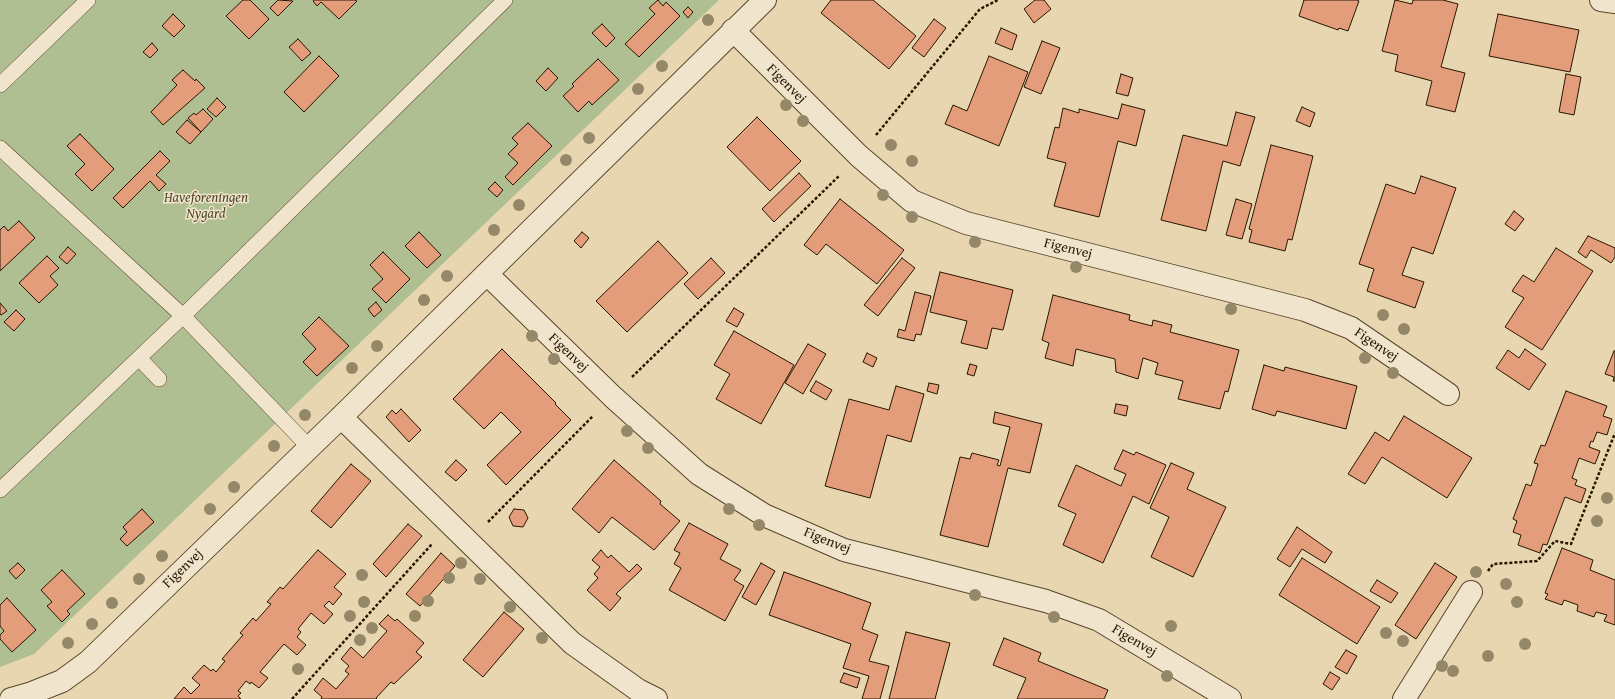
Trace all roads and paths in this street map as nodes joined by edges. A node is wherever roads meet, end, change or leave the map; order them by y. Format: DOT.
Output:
graph roads {
  1 [pos="88,0"];
  2 [pos="505,0"];
  3 [pos="765,0"];
  4 [pos="998,0"];
  5 [pos="1601,0"];
  6 [pos="1615,2"];
  7 [pos="733,30"];
  8 [pos="0,85"];
  9 [pos="0,148"];
  10 [pos="859,156"];
  11 [pos="487,274"];
  12 [pos="183,316"];
  13 [pos="139,358"];
  14 [pos="159,378"];
  15 [pos="1448,394"];
  16 [pos="613,397"];
  17 [pos="341,417"];
  18 [pos="1615,433"];
  19 [pos="309,447"];
  20 [pos="0,490"];
  21 [pos="450,525"];
  22 [pos="468,543"];
  23 [pos="1472,592"];
  24 [pos="11,699"];
  25 [pos="292,699"];
  26 [pos="656,699"];
  27 [pos="1230,699"];
  28 [pos="1404,699"];
  1 -- 8 [label="lane"];
  2 -- 12 [label="lane"];
  3 -- 7 [label="street, Figenvej"];
  4 -- 10 [label="path"];
  5 -- 6 [label="street"];
  7 -- 10 [label="street, Figenvej"];
  7 -- 11 [label="street, Figenvej"];
  9 -- 12 [label="lane"];
  10 -- 15 [label="street, Figenvej"];
  10 -- 16 [label="path"];
  11 -- 16 [label="street, Figenvej"];
  11 -- 17 [label="street, Figenvej"];
  12 -- 13 [label="lane"];
  12 -- 19 [label="lane"];
  13 -- 14 [label="lane"];
  13 -- 20 [label="lane"];
  16 -- 22 [label="path"];
  16 -- 27 [label="street, Figenvej"];
  17 -- 19 [label="street, Figenvej"];
  17 -- 21 [label="street"];
  18 -- 23 [label="path"];
  19 -- 24 [label="street, Figenvej"];
  21 -- 22 [label="street"];
  21 -- 25 [label="path"];
  22 -- 26 [label="street"];
  23 -- 28 [label="street"];
}
